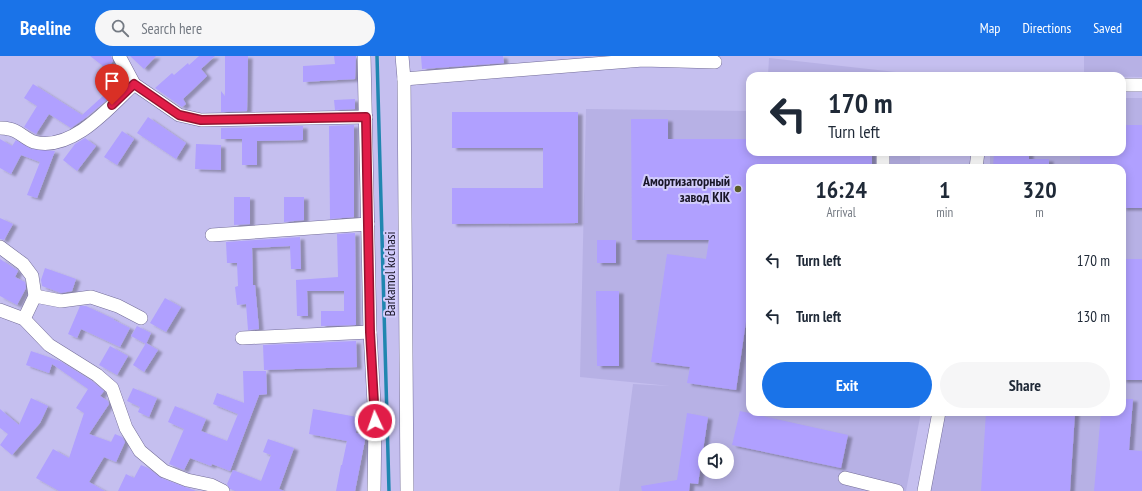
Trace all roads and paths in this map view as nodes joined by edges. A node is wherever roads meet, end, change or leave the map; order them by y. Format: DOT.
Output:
graph roads {
  1 [pos="119,56"];
  2 [pos="364,56"];
  3 [pos="402,56"];
  4 [pos="715,62"];
  5 [pos="404,79"];
  6 [pos="134,84"];
  7 [pos="1126,85"];
  8 [pos="1142,85"];
  9 [pos="366,117"];
  10 [pos="0,128"];
  11 [pos="368,224"];
  12 [pos="212,235"];
  13 [pos="0,247"];
  14 [pos="35,296"];
  15 [pos="0,310"];
  16 [pos="141,318"];
  17 [pos="24,320"];
  18 [pos="370,332"];
  19 [pos="242,338"];
  20 [pos="938,416"];
  21 [pos="845,478"];
  22 [pos="223,491"];
  23 [pos="374,491"];
  24 [pos="407,491"];
  25 [pos="897,491"];
  26 [pos="924,491"];
  1 -- 6 [label="street"];
  2 -- 9 [label="street"];
  3 -- 5 [label="street, Barkamol ko'chasi"];
  4 -- 5 [label="street"];
  5 -- 24 [label="street, Barkamol ko'chasi"];
  6 -- 9 [label="street"];
  6 -- 10 [label="street"];
  7 -- 8 [label="street"];
  9 -- 11 [label="street"];
  11 -- 12 [label="street"];
  11 -- 18 [label="street"];
  13 -- 14 [label="street"];
  14 -- 16 [label="street"];
  14 -- 17 [label="street"];
  15 -- 17 [label="street"];
  17 -- 22 [label="street"];
  18 -- 19 [label="street"];
  18 -- 23 [label="street"];
  20 -- 26 [label="street"];
  21 -- 25 [label="street"];
}
